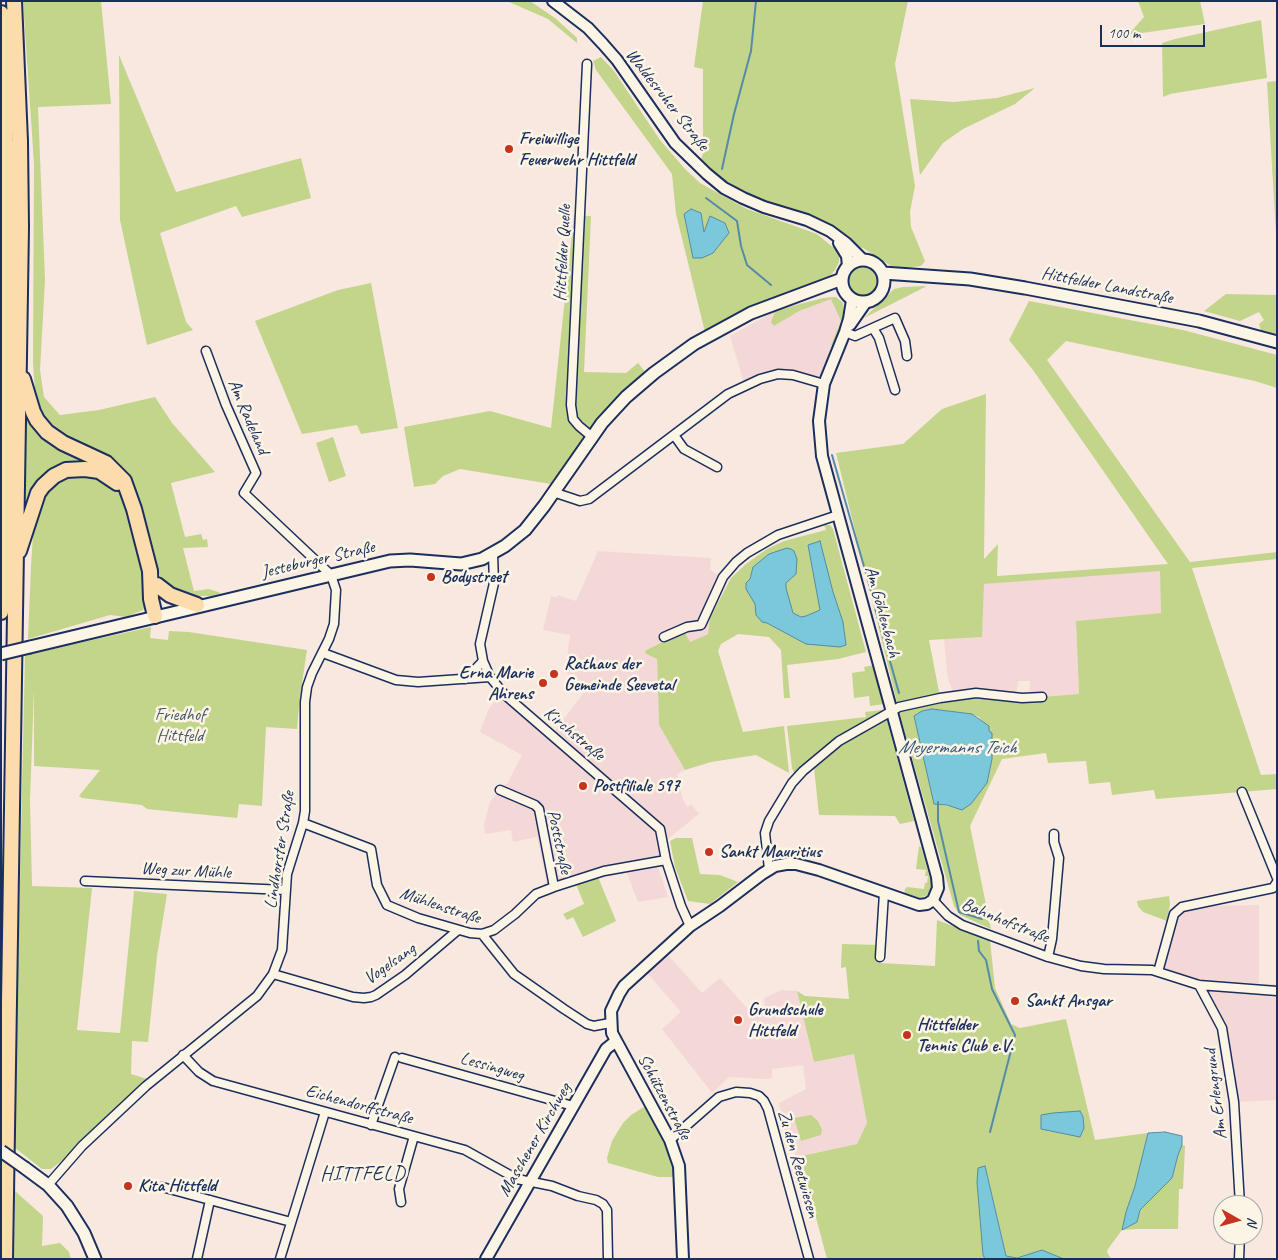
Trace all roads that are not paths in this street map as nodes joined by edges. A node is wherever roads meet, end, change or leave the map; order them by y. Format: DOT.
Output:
graph roads {
  1 [pos="14,1"];
  2 [pos="556,2"];
  3 [pos="1,13"];
  4 [pos="587,64"];
  5 [pos="820,226"];
  6 [pos="863,260"];
  7 [pos="848,266"];
  8 [pos="883,273"];
  9 [pos="929,277"];
  10 [pos="842,279"];
  11 [pos="884,287"];
  12 [pos="795,295"];
  13 [pos="848,295"];
  14 [pos="866,302"];
  15 [pos="873,328"];
  16 [pos="6,329"];
  17 [pos="845,332"];
  18 [pos="1277,342"];
  19 [pos="1,347"];
  20 [pos="206,351"];
  21 [pos="907,356"];
  22 [pos="19,359"];
  23 [pos="824,384"];
  24 [pos="895,390"];
  25 [pos="674,435"];
  26 [pos="591,436"];
  27 [pos="717,468"];
  28 [pos="553,492"];
  29 [pos="130,500"];
  30 [pos="838,515"];
  31 [pos="2,530"];
  32 [pos="493,554"];
  33 [pos="16,561"];
  34 [pos="150,571"];
  35 [pos="331,575"];
  36 [pos="157,584"];
  37 [pos="197,605"];
  38 [pos="1,612"];
  39 [pos="157,615"];
  40 [pos="664,638"];
  41 [pos="323,653"];
  42 [pos="1,654"];
  43 [pos="483,661"];
  44 [pos="490,677"];
  45 [pos="466,679"];
  46 [pos="1042,697"];
  47 [pos="891,711"];
  48 [pos="500,790"];
  49 [pos="1242,792"];
  50 [pos="303,823"];
  51 [pos="1054,834"];
  52 [pos="666,860"];
  53 [pos="769,869"];
  54 [pos="1277,878"];
  55 [pos="85,881"];
  56 [pos="1277,882"];
  57 [pos="554,887"];
  58 [pos="285,890"];
  59 [pos="884,893"];
  60 [pos="933,900"];
  61 [pos="690,926"];
  62 [pos="458,930"];
  63 [pos="482,934"];
  64 [pos="1048,957"];
  65 [pos="880,958"];
  66 [pos="1158,972"];
  67 [pos="274,974"];
  68 [pos="1199,985"];
  69 [pos="1277,991"];
  70 [pos="610,1023"];
  71 [pos="616,1042"];
  72 [pos="183,1055"];
  73 [pos="573,1106"];
  74 [pos="325,1112"];
  75 [pos="371,1125"];
  76 [pos="414,1136"];
  77 [pos="670,1140"];
  78 [pos="1,1151"];
  79 [pos="530,1182"];
  80 [pos="48,1185"];
  81 [pos="162,1187"];
  82 [pos="1239,1195"];
  83 [pos="210,1200"];
  84 [pos="401,1202"];
  85 [pos="291,1222"];
  86 [pos="1240,1245"];
  87 [pos="5,1259"];
  88 [pos="95,1259"];
  89 [pos="197,1259"];
  90 [pos="280,1259"];
  91 [pos="486,1259"];
  92 [pos="608,1259"];
  93 [pos="683,1259"];
  94 [pos="809,1259"];
  95 [pos="1239,1259"];
  1 -- 22 [label="highway"];
  2 -- 5 [label="street, Waldesruher Straße"];
  3 -- 16 [label="highway"];
  4 -- 26 [label="street, Hittfelder Quelle"];
  5 -- 6 [label="street, Waldesruher Straße"];
  5 -- 7 [label="street, Waldesruher Straße"];
  6 -- 7 [label="main road"];
  6 -- 8 [label="main road"];
  7 -- 10 [label="main road"];
  8 -- 9 [label="main road, Hittfelder Landstraße"];
  8 -- 11 [label="main road"];
  9 -- 11 [label="main road, Hittfelder Landstraße"];
  9 -- 18 [label="main road, Hittfelder Landstraße"];
  10 -- 12 [label="main road"];
  10 -- 13 [label="main road"];
  11 -- 14 [label="main road"];
  12 -- 13 [label="main road"];
  12 -- 26 [label="main road"];
  13 -- 14 [label="main road"];
  13 -- 17 [label="street, Am Göhlenbach"];
  14 -- 17 [label="street, Am Göhlenbach"];
  15 -- 17 [label="street"];
  15 -- 21 [label="street"];
  15 -- 24 [label="street"];
  16 -- 19 [label="highway"];
  16 -- 31 [label="highway"];
  17 -- 23 [label="street, Am Göhlenbach"];
  20 -- 35 [label="street, Am Radeland"];
  22 -- 29 [label="highway"];
  22 -- 33 [label="highway"];
  23 -- 25 [label="street"];
  23 -- 30 [label="street, Am Göhlenbach"];
  25 -- 27 [label="street"];
  25 -- 28 [label="street"];
  26 -- 28 [label="main road, Jesteburger Straße"];
  28 -- 32 [label="main road, Jesteburger Straße"];
  29 -- 33 [label="highway"];
  29 -- 34 [label="highway"];
  30 -- 40 [label="street"];
  30 -- 47 [label="street, Am Göhlenbach"];
  31 -- 38 [label="highway"];
  32 -- 35 [label="main road, Jesteburger Straße"];
  32 -- 43 [label="street, Kirchstraße"];
  33 -- 87 [label="highway"];
  34 -- 36 [label="highway"];
  34 -- 39 [label="highway"];
  35 -- 37 [label="main road, Jesteburger Straße"];
  35 -- 41 [label="street, Lindhorster Straße"];
  36 -- 37 [label="highway"];
  36 -- 39 [label="highway"];
  37 -- 39 [label="main road, Jesteburger Straße"];
  39 -- 42 [label="main road, Jesteburger Straße, bridge"];
  41 -- 45 [label="street"];
  41 -- 50 [label="street, Lindhorster Straße"];
  43 -- 44 [label="street, Kirchstraße"];
  43 -- 45 [label="street"];
  44 -- 45 [label="street"];
  44 -- 52 [label="street, Kirchstraße"];
  46 -- 47 [label="street"];
  47 -- 53 [label="street"];
  47 -- 60 [label="street, Am Göhlenbach"];
  48 -- 57 [label="street, Poststraße"];
  49 -- 54 [label="street"];
  50 -- 58 [label="street, Lindhorster Straße"];
  50 -- 62 [label="street, Mühlenstraße"];
  51 -- 64 [label="street"];
  52 -- 57 [label="street"];
  52 -- 61 [label="street, Kirchstraße"];
  53 -- 59 [label="street"];
  53 -- 61 [label="street"];
  55 -- 58 [label="street, Weg zur Mühle"];
  56 -- 66 [label="street"];
  57 -- 63 [label="street"];
  58 -- 67 [label="street, Lindhorster Straße"];
  59 -- 60 [label="street"];
  59 -- 65 [label="street"];
  60 -- 64 [label="street, Bahnhofstraße"];
  61 -- 70 [label="street"];
  62 -- 63 [label="street, Mühlenstraße"];
  62 -- 67 [label="street, Vogelsang"];
  63 -- 70 [label="street, Mühlenstraße"];
  64 -- 66 [label="street, Bahnhofstraße"];
  66 -- 68 [label="street, Bahnhofstraße"];
  67 -- 72 [label="street, Lindhorster Straße"];
  68 -- 69 [label="street, Bahnhofstraße"];
  68 -- 82 [label="street, Am Erlengrund"];
  70 -- 71 [label="street, Schützenstraße"];
  71 -- 73 [label="street, Maschener Kirchweg"];
  71 -- 77 [label="street, Schützenstraße"];
  72 -- 74 [label="street, Eichendorffstraße"];
  72 -- 80 [label="street, Lindhorster Straße"];
  73 -- 75 [label="street, Lessingweg"];
  73 -- 79 [label="street, Maschener Kirchweg"];
  74 -- 75 [label="street, Eichendorffstraße"];
  74 -- 85 [label="street"];
  75 -- 76 [label="street, Eichendorffstraße"];
  76 -- 79 [label="street, Eichendorffstraße"];
  76 -- 84 [label="street"];
  77 -- 93 [label="street, Schützenstraße"];
  77 -- 94 [label="street, Zu den Reetwiesen"];
  78 -- 80 [label="main road, bridge"];
  79 -- 91 [label="street, Maschener Kirchweg"];
  79 -- 92 [label="street, Eichendorffstraße"];
  80 -- 88 [label="main road"];
  81 -- 83 [label="street"];
  83 -- 85 [label="street"];
  83 -- 89 [label="street"];
  85 -- 90 [label="street"];
  86 -- 95 [label="street"];
}
